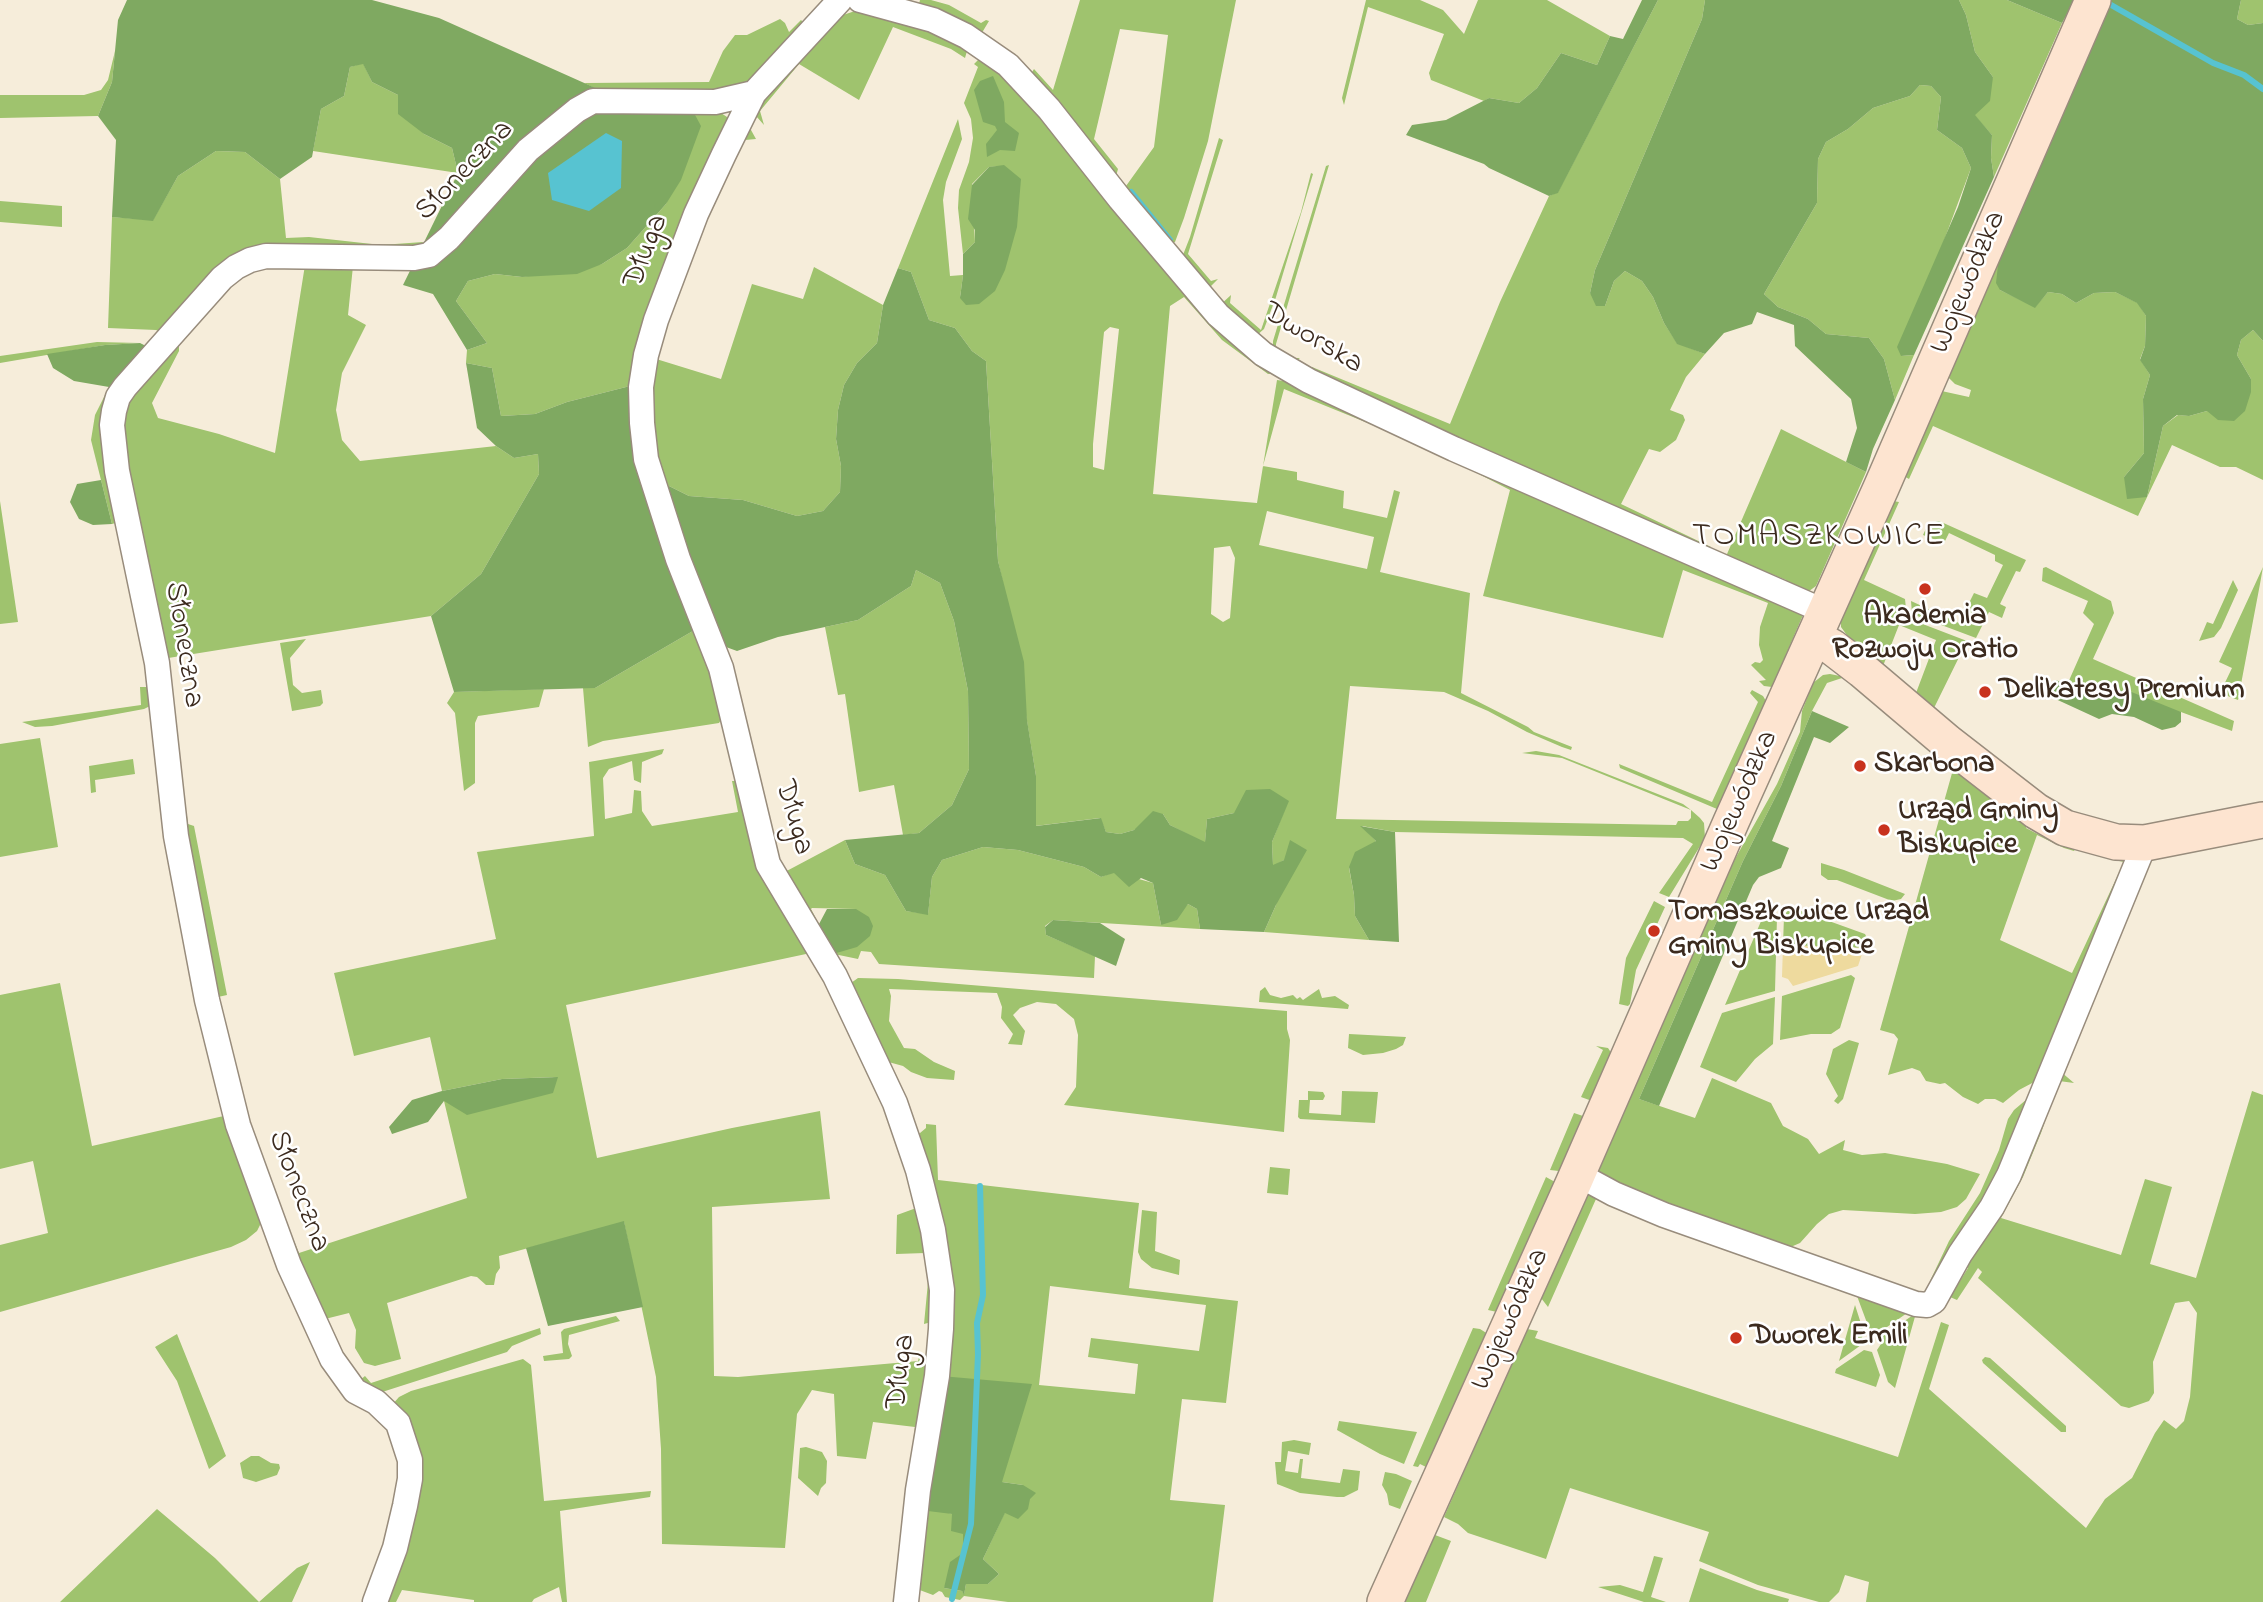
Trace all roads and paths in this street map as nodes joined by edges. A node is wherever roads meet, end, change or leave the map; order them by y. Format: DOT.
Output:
graph roads {
  1 [pos="840,0"];
  2 [pos="860,0"];
  3 [pos="2092,2"];
  4 [pos="754,93"];
  5 [pos="1820,624"];
  6 [pos="2263,820"];
  7 [pos="2145,843"];
  8 [pos="1577,1174"];
  9 [pos="375,1602"];
  10 [pos="906,1602"];
  11 [pos="1385,1602"];
  1 -- 4 [label="street"];
  2 -- 5 [label="street, Dworska"];
  3 -- 5 [label="main road, Wojewódzka"];
  4 -- 9 [label="street, Słoneczna"];
  4 -- 10 [label="street, Długa"];
  5 -- 7 [label="main road"];
  5 -- 8 [label="main road, Wojewódzka"];
  6 -- 7 [label="main road"];
  7 -- 8 [label="street"];
  8 -- 11 [label="main road, Wojewódzka"];
}
